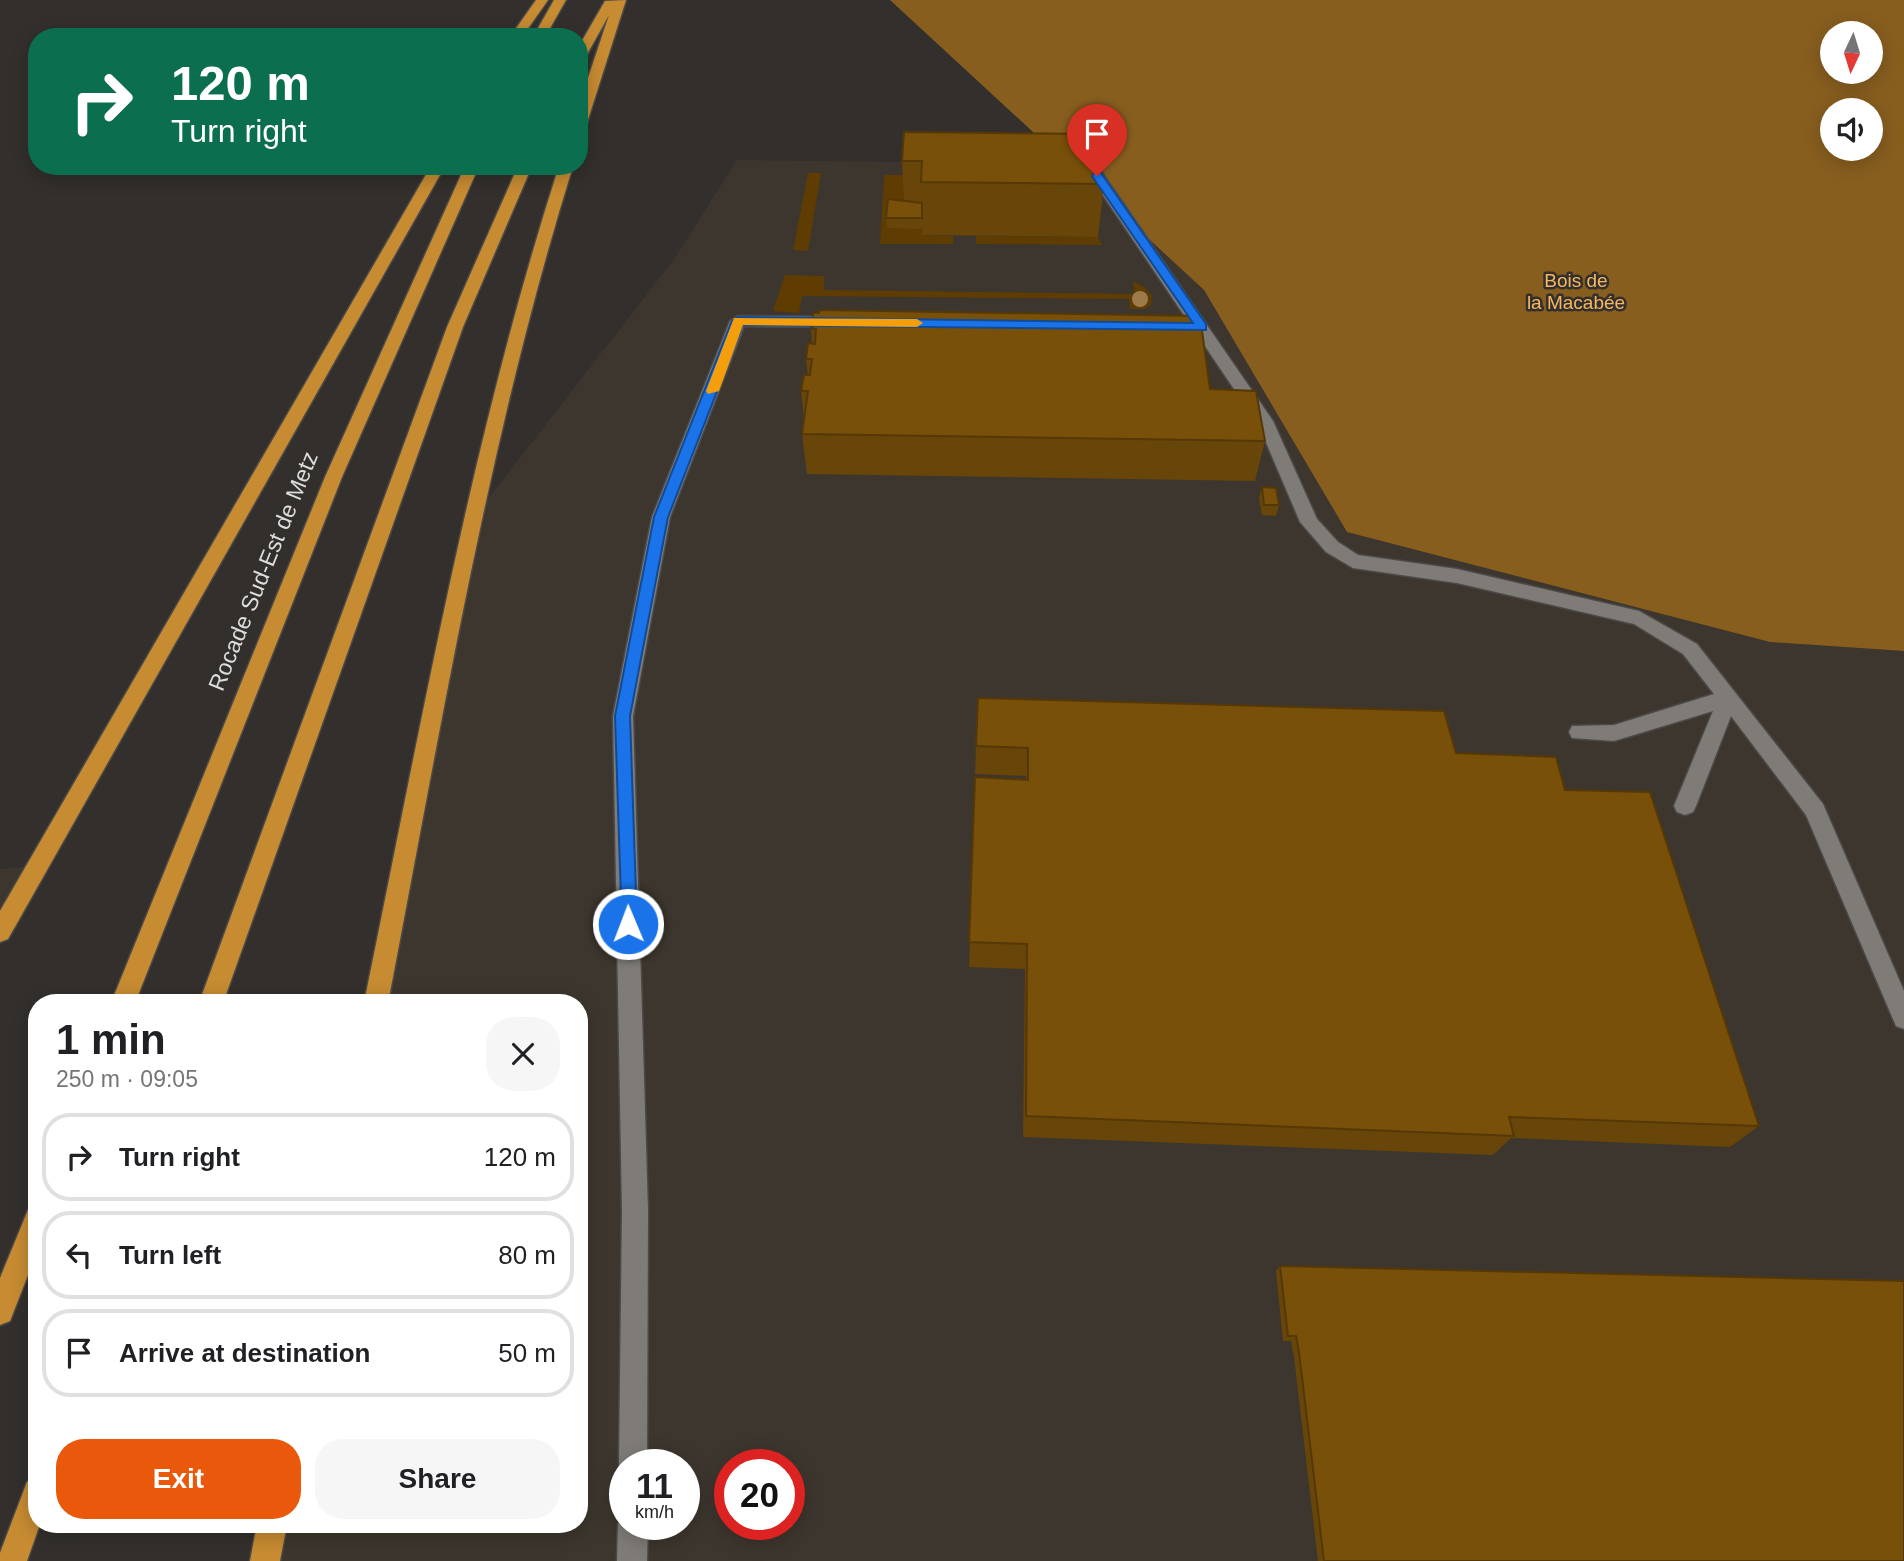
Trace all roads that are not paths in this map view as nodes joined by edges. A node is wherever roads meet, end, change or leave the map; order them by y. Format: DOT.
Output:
graph roads {
  1 [pos="542,0"];
  2 [pos="560,0"];
  3 [pos="611,0"];
  4 [pos="620,0"];
  5 [pos="522,28"];
  6 [pos="544,28"];
  7 [pos="588,42"];
  8 [pos="588,98"];
  9 [pos="433,175"];
  10 [pos="468,175"];
  11 [pos="521,175"];
  12 [pos="563,175"];
  13 [pos="1097,176"];
  14 [pos="860,323"];
  15 [pos="1728,698"];
  16 [pos="1579,732"];
  17 [pos="1685,806"];
  18 [pos="0,932"];
  19 [pos="127,994"];
  20 [pos="214,994"];
  21 [pos="378,994"];
  22 [pos="1904,1017"];
  23 [pos="28,1241"];
  24 [pos="0,1311"];
  25 [pos="633,1449"];
  26 [pos="28,1517"];
  27 [pos="270,1533"];
  28 [pos="633,1540"];
  29 [pos="12,1561"];
  30 [pos="265,1561"];
  31 [pos="632,1561"];
  1 -- 5 [label="highway"];
  2 -- 6 [label="highway"];
  3 -- 7 [label="highway"];
  4 -- 8 [label="highway"];
  9 -- 18 [label="highway"];
  10 -- 19 [label="highway, Rocade Sud-Est de Metz"];
  11 -- 20 [label="highway"];
  12 -- 21 [label="highway"];
  13 -- 15 [label="lane"];
  14 -- 25 [label="lane"];
  15 -- 16 [label="lane"];
  15 -- 17 [label="lane"];
  15 -- 22 [label="lane"];
  23 -- 24 [label="highway"];
  26 -- 29 [label="highway"];
  27 -- 30 [label="highway"];
  28 -- 31 [label="lane"];
}
